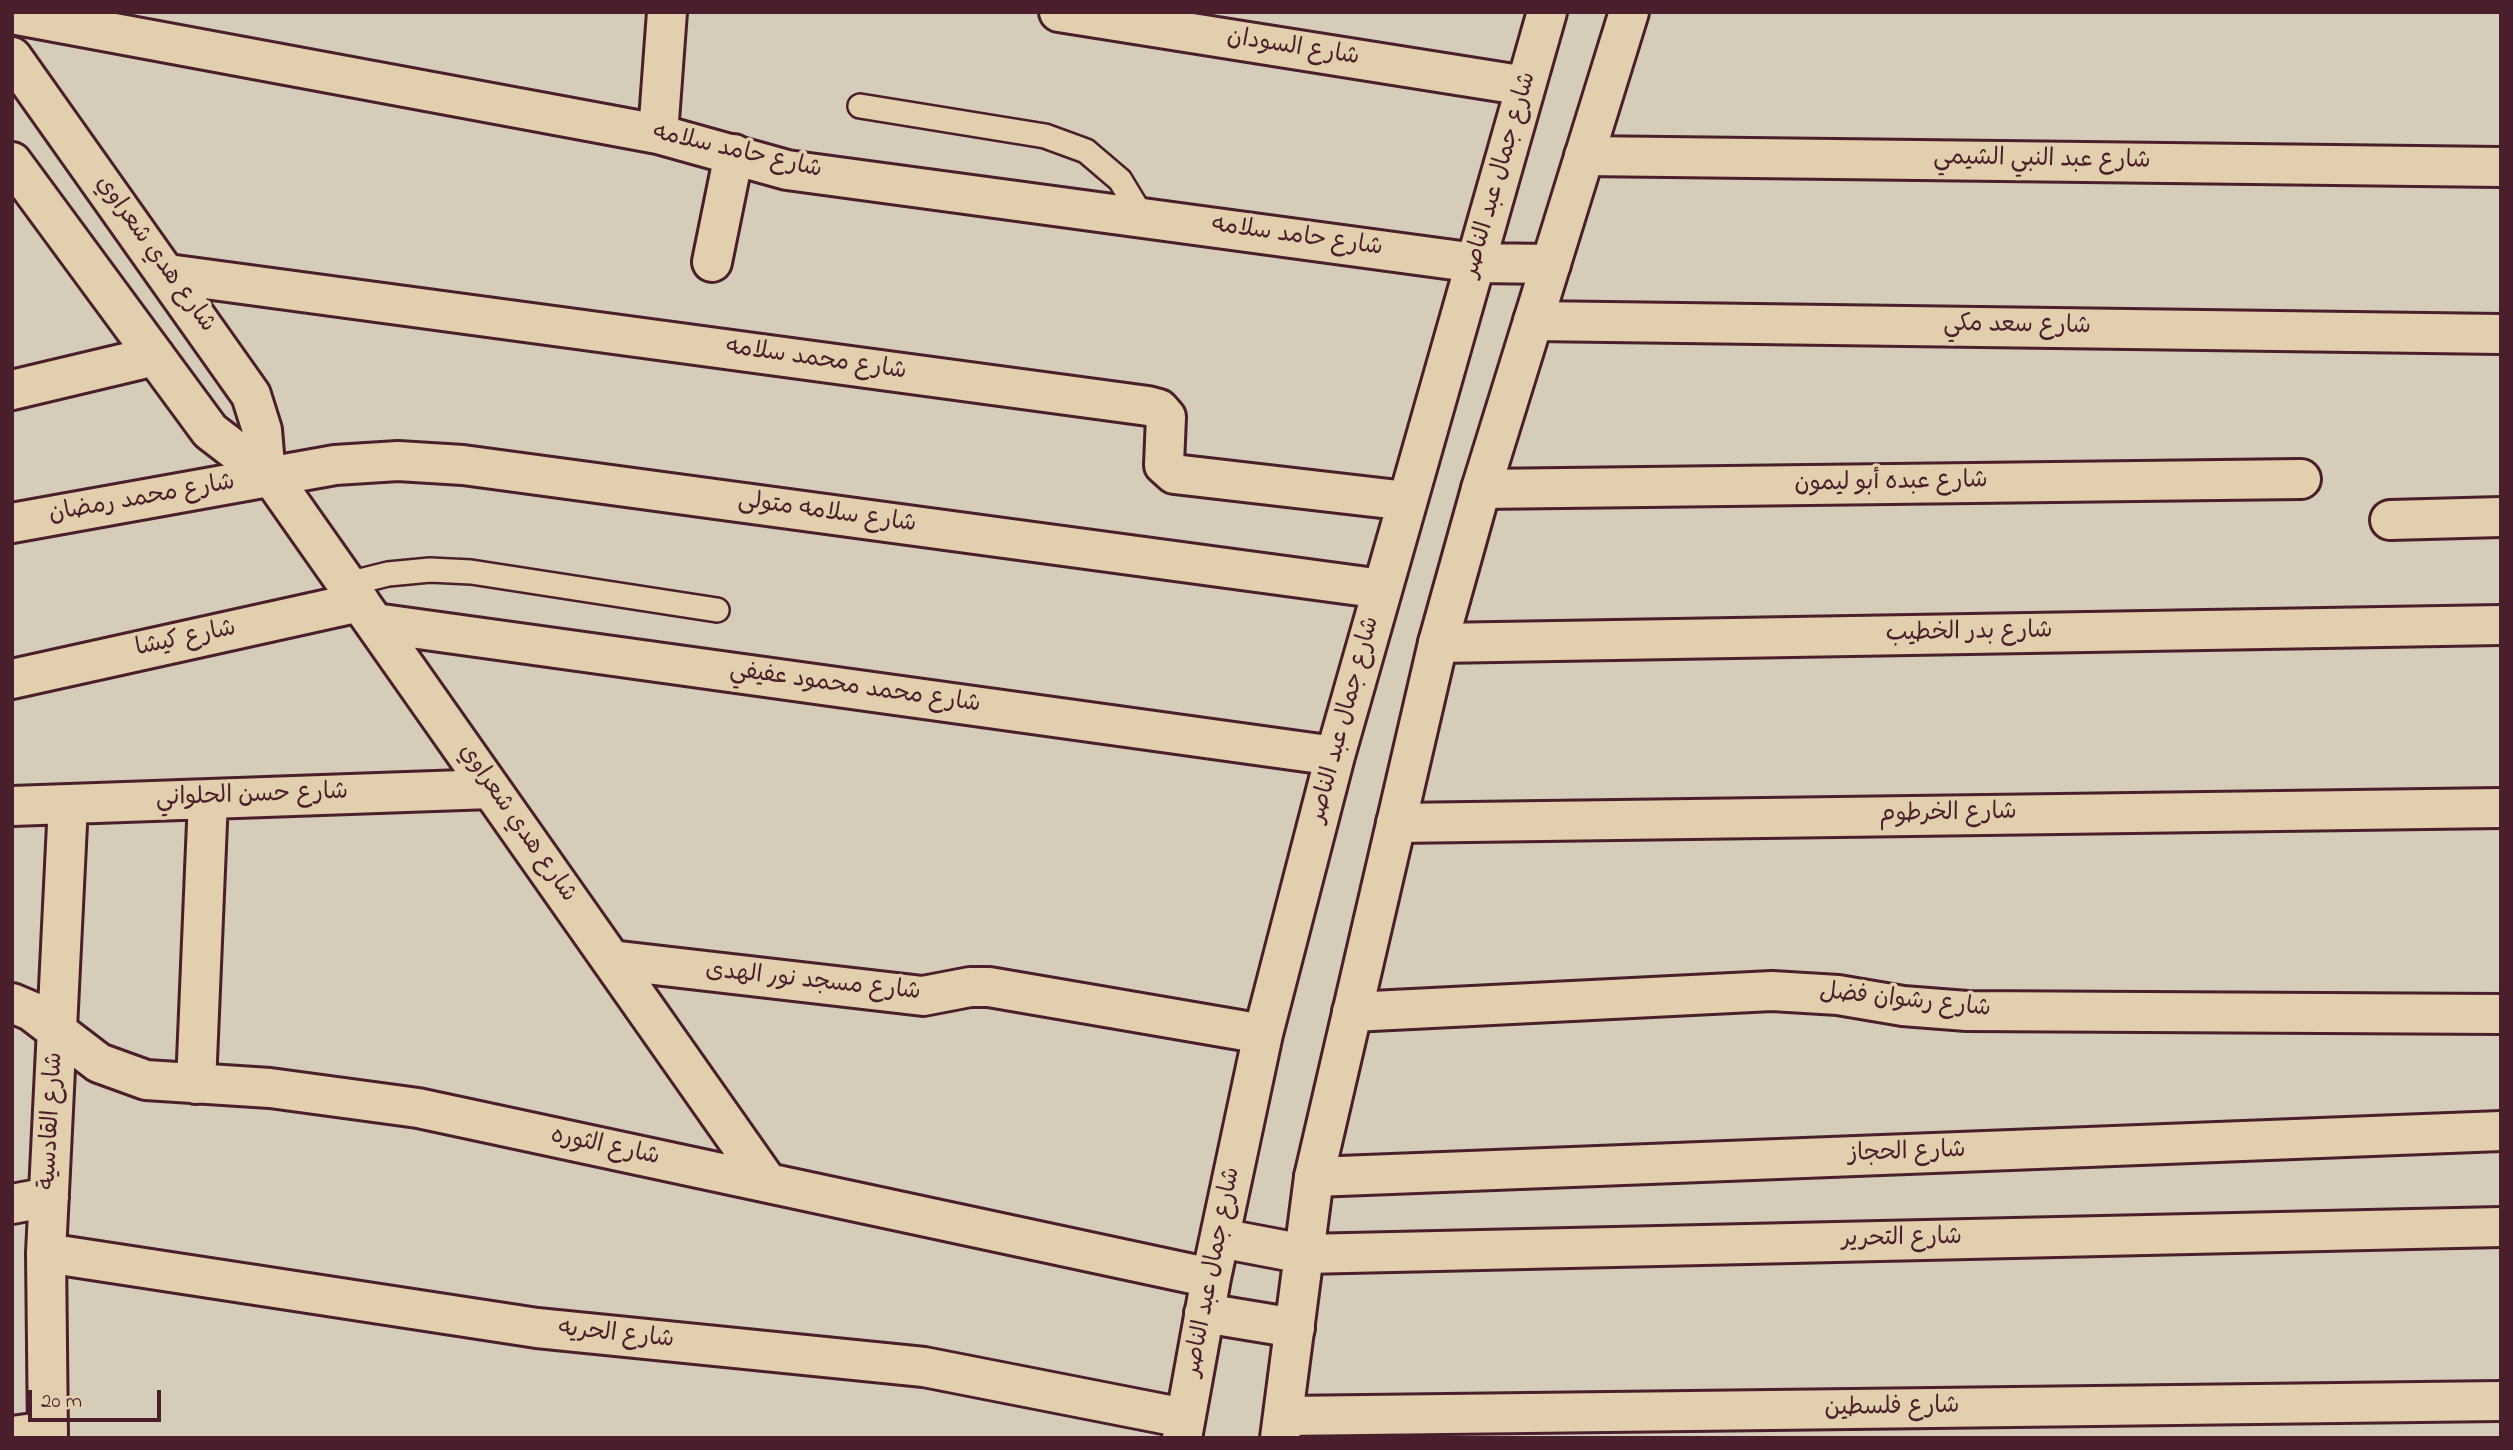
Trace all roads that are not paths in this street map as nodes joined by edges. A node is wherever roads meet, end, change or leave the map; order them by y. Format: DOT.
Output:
graph roads {
  1 [pos="667,12"];
  2 [pos="1059,12"];
  3 [pos="1547,12"];
  4 [pos="1629,12"];
  5 [pos="12,14"];
  6 [pos="12,57"];
  7 [pos="1527,86"];
  8 [pos="860,106"];
  9 [pos="658,134"];
  10 [pos="734,154"];
  11 [pos="1584,156"];
  12 [pos="12,162"];
  13 [pos="2501,166"];
  14 [pos="1143,218"];
  15 [pos="712,262"];
  16 [pos="1476,263"];
  17 [pos="1551,264"];
  18 [pos="168,274"];
  19 [pos="1533,320"];
  20 [pos="2501,334"];
  21 [pos="155,356"];
  22 [pos="12,390"];
  23 [pos="268,470"];
  24 [pos="2301,479"];
  25 [pos="1481,489"];
  26 [pos="1407,501"];
  27 [pos="2501,517"];
  28 [pos="2390,520"];
  29 [pos="12,523"];
  30 [pos="1382,589"];
  31 [pos="361,603"];
  32 [pos="717,610"];
  33 [pos="2501,625"];
  34 [pos="1438,643"];
  35 [pos="12,679"];
  36 [pos="1335,756"];
  37 [pos="491,789"];
  38 [pos="208,799"];
  39 [pos="68,804"];
  40 [pos="12,806"];
  41 [pos="2501,808"];
  42 [pos="1396,823"];
  43 [pos="611,960"];
  44 [pos="12,1003"];
  45 [pos="1352,1012"];
  46 [pos="2501,1014"];
  47 [pos="58,1033"];
  48 [pos="1263,1034"];
  49 [pos="196,1084"];
  50 [pos="2501,1131"];
  51 [pos="1314,1177"];
  52 [pos="767,1182"];
  53 [pos="30,1201"];
  54 [pos="2501,1227"];
  55 [pos="1220,1238"];
  56 [pos="46,1253"];
  57 [pos="1304,1254"];
  58 [pos="1208,1295"];
  59 [pos="1294,1328"];
  60 [pos="2501,1401"];
  61 [pos="2365,1421"];
  62 [pos="1789,1424"];
  63 [pos="1282,1427"];
  64 [pos="1183,1428"];
  65 [pos="36,1435"];
  1 -- 9 [label="street"];
  2 -- 7 [label="street, شارع السودان"];
  3 -- 7 [label="street, شارع جمال عبد الناصر"];
  4 -- 11 [label="street"];
  5 -- 9 [label="street, شارع حامد سلامه"];
  6 -- 18 [label="street, شارع هدي شعراوي"];
  7 -- 16 [label="street, شارع جمال عبد الناصر"];
  8 -- 14 [label="lane"];
  9 -- 10 [label="street, شارع حامد سلامه"];
  10 -- 14 [label="street, شارع حامد سلامه"];
  10 -- 15 [label="street"];
  11 -- 13 [label="street, شارع عبد النبي الشيمي"];
  11 -- 17 [label="street"];
  12 -- 21 [label="street, شارع هدي شعراوي"];
  14 -- 16 [label="street, شارع حامد سلامه"];
  16 -- 17 [label="street, شارع حامد سلامه"];
  16 -- 26 [label="street, شارع جمال عبد الناصر"];
  17 -- 19 [label="street"];
  18 -- 23 [label="street, شارع هدي شعراوي"];
  18 -- 26 [label="street, شارع محمد سلامه"];
  19 -- 20 [label="street, شارع سعد مكي"];
  19 -- 25 [label="street"];
  21 -- 22 [label="street"];
  21 -- 23 [label="street, شارع هدي شعراوي"];
  23 -- 29 [label="street, شارع محمد رمضان"];
  23 -- 30 [label="street, شارع سلامه متولى"];
  23 -- 31 [label="street, شارع هدي شعراوي"];
  24 -- 25 [label="street, شارع عبده أبو ليمون"];
  25 -- 34 [label="street"];
  26 -- 30 [label="street, شارع جمال عبد الناصر"];
  27 -- 28 [label="street"];
  30 -- 36 [label="street, شارع جمال عبد الناصر"];
  31 -- 32 [label="lane"];
  31 -- 35 [label="street, شارع كيشا"];
  31 -- 36 [label="street, شارع محمد محمود عفيفي"];
  31 -- 37 [label="street, شارع هدي شعراوي"];
  33 -- 34 [label="street, شارع بدر الخطيب"];
  34 -- 42 [label="street"];
  36 -- 48 [label="street, شارع جمال عبد الناصر"];
  37 -- 38 [label="street, شارع حسن الحلواني"];
  37 -- 43 [label="street, شارع هدي شعراوي"];
  38 -- 39 [label="street, شارع حسن الحلواني"];
  38 -- 49 [label="street"];
  39 -- 40 [label="street, شارع حسن الحلواني"];
  39 -- 47 [label="street, شارع القادسية"];
  41 -- 42 [label="street, شارع الخرطوم"];
  42 -- 45 [label="street"];
  43 -- 48 [label="street, شارع مسجد نور الهدى"];
  43 -- 52 [label="street, شارع هدي شعراوي"];
  44 -- 47 [label="street, شارع الثوره"];
  45 -- 46 [label="street, شارع رشوان فضل"];
  45 -- 51 [label="street"];
  47 -- 49 [label="street, شارع الثوره"];
  47 -- 53 [label="street, شارع القادسية"];
  48 -- 55 [label="street, شارع جمال عبد الناصر"];
  49 -- 52 [label="street, شارع الثوره"];
  50 -- 51 [label="street, شارع الحجاز"];
  51 -- 57 [label="street"];
  52 -- 58 [label="street, شارع الثوره"];
  53 -- 56 [label="street, شارع القادسية"];
  54 -- 57 [label="street, شارع التحرير"];
  55 -- 57 [label="street, شارع التحرير"];
  55 -- 58 [label="street, شارع جمال عبد الناصر"];
  56 -- 64 [label="street, شارع الحريه"];
  56 -- 65 [label="street, شارع القادسية"];
  57 -- 59 [label="street"];
  58 -- 59 [label="street, شارع الثوره"];
  58 -- 64 [label="street, شارع جمال عبد الناصر"];
  59 -- 63 [label="street"];
  60 -- 61 [label="street, شارع فلسطين"];
  61 -- 62 [label="street, شارع فلسطين"];
  62 -- 63 [label="street, شارع فلسطين"];
}
